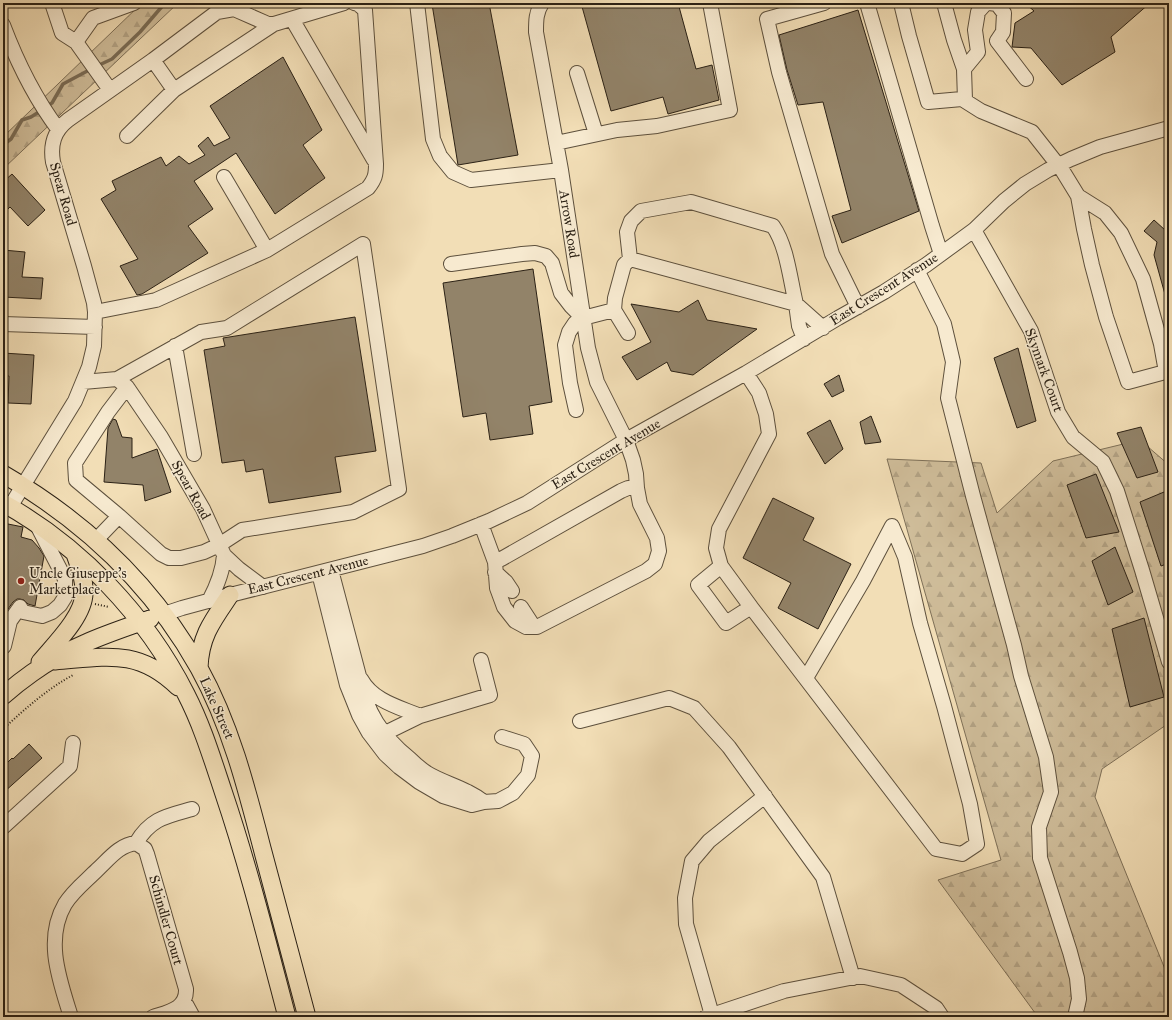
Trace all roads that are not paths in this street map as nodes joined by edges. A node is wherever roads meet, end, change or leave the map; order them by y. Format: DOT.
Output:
graph roads {
  1 [pos="52,3"];
  2 [pos="134,3"];
  3 [pos="344,3"];
  4 [pos="354,3"];
  5 [pos="417,3"];
  6 [pos="542,3"];
  7 [pos="710,3"];
  8 [pos="824,3"];
  9 [pos="868,3"];
  10 [pos="901,3"];
  11 [pos="944,3"];
  12 [pos="988,3"];
  13 [pos="292,19"];
  14 [pos="274,24"];
  15 [pos="3,25"];
  16 [pos="976,39"];
  17 [pos="997,41"];
  18 [pos="76,42"];
  19 [pos="153,60"];
  20 [pos="964,69"];
  21 [pos="577,73"];
  22 [pos="1026,79"];
  23 [pos="110,90"];
  24 [pos="174,90"];
  25 [pos="965,100"];
  26 [pos="1169,128"];
  27 [pos="58,129"];
  28 [pos="596,134"];
  29 [pos="126,136"];
  30 [pos="556,143"];
  31 [pos="376,164"];
  32 [pos="1058,165"];
  33 [pos="560,170"];
  34 [pos="224,177"];
  35 [pos="1078,196"];
  36 [pos="1105,213"];
  37 [pos="1084,229"];
  38 [pos="974,230"];
  39 [pos="267,250"];
  40 [pos="941,254"];
  41 [pos="630,259"];
  42 [pos="451,264"];
  43 [pos="917,270"];
  44 [pos="796,304"];
  45 [pos="858,308"];
  46 [pos="614,310"];
  47 [pos="95,312"];
  48 [pos="583,318"];
  49 [pos="3,324"];
  50 [pos="95,327"];
  51 [pos="823,328"];
  52 [pos="628,333"];
  53 [pos="804,339"];
  54 [pos="175,346"];
  55 [pos="746,372"];
  56 [pos="1168,372"];
  57 [pos="83,382"];
  58 [pos="122,383"];
  59 [pos="576,410"];
  60 [pos="626,440"];
  61 [pos="194,454"];
  62 [pos="3,474"];
  63 [pos="23,486"];
  64 [pos="637,488"];
  65 [pos="7,505"];
  66 [pos="119,516"];
  67 [pos="481,524"];
  68 [pos="37,525"];
  69 [pos="96,540"];
  70 [pos="222,550"];
  71 [pos="75,554"];
  72 [pos="721,566"];
  73 [pos="495,567"];
  74 [pos="325,571"];
  75 [pos="263,587"];
  76 [pos="512,591"];
  77 [pos="230,595"];
  78 [pos="209,601"];
  79 [pos="521,607"];
  80 [pos="751,607"];
  81 [pos="164,614"];
  82 [pos="140,622"];
  83 [pos="534,627"];
  84 [pos="3,647"];
  85 [pos="481,660"];
  86 [pos="49,661"];
  87 [pos="1169,662"];
  88 [pos="199,668"];
  89 [pos="32,672"];
  90 [pos="359,676"];
  91 [pos="806,678"];
  92 [pos="186,695"];
  93 [pos="3,696"];
  94 [pos="420,716"];
  95 [pos="580,722"];
  96 [pos="378,736"];
  97 [pos="502,737"];
  98 [pos="73,743"];
  99 [pos="765,796"];
  100 [pos="192,809"];
  101 [pos="3,827"];
  102 [pos="136,843"];
  103 [pos="853,978"];
  104 [pos="183,1002"];
  105 [pos="709,1016"];
  106 [pos="71,1017"];
  107 [pos="152,1017"];
  108 [pos="193,1017"];
  109 [pos="286,1017"];
  110 [pos="307,1017"];
  111 [pos="942,1017"];
  112 [pos="1075,1017"];
  1 -- 18 [label="street"];
  2 -- 18 [label="street"];
  3 -- 13 [label="street"];
  4 -- 31 [label="street"];
  5 -- 33 [label="street"];
  6 -- 30 [label="street, Arrow Road"];
  7 -- 28 [label="street"];
  8 -- 45 [label="street"];
  9 -- 40 [label="street"];
  10 -- 25 [label="street"];
  11 -- 20 [label="street"];
  12 -- 16 [label="street"];
  12 -- 17 [label="street"];
  13 -- 14 [label="street"];
  13 -- 31 [label="street"];
  14 -- 19 [label="street"];
  14 -- 24 [label="street"];
  15 -- 27 [label="street"];
  16 -- 17 [label="street"];
  16 -- 20 [label="street"];
  17 -- 22 [label="street"];
  18 -- 23 [label="street"];
  19 -- 23 [label="street"];
  19 -- 24 [label="street"];
  20 -- 25 [label="street"];
  21 -- 28 [label="street"];
  23 -- 27 [label="street"];
  24 -- 29 [label="street"];
  25 -- 32 [label="street"];
  26 -- 32 [label="street, East Crescent Avenue"];
  27 -- 47 [label="street, Spear Road"];
  28 -- 30 [label="street"];
  30 -- 33 [label="street, Arrow Road"];
  31 -- 39 [label="street"];
  32 -- 35 [label="street"];
  32 -- 38 [label="street, East Crescent Avenue"];
  33 -- 48 [label="street, Arrow Road"];
  34 -- 39 [label="street"];
  35 -- 36 [label="street"];
  35 -- 37 [label="street"];
  36 -- 37 [label="street"];
  36 -- 56 [label="street"];
  37 -- 56 [label="street"];
  38 -- 40 [label="street, East Crescent Avenue"];
  38 -- 87 [label="street, Skymark Court"];
  39 -- 47 [label="street"];
  40 -- 43 [label="street, East Crescent Avenue"];
  41 -- 44 [label="street"];
  41 -- 44 [label="street"];
  41 -- 46 [label="street"];
  42 -- 48 [label="street"];
  43 -- 45 [label="street, East Crescent Avenue"];
  43 -- 112 [label="street"];
  44 -- 51 [label="street"];
  44 -- 53 [label="street"];
  45 -- 51 [label="street, East Crescent Avenue"];
  46 -- 48 [label="street"];
  46 -- 52 [label="street"];
  47 -- 50 [label="street, Spear Road"];
  48 -- 59 [label="street"];
  48 -- 60 [label="street, Arrow Road"];
  49 -- 50 [label="street"];
  50 -- 57 [label="street, Spear Road"];
  51 -- 53 [label="street, East Crescent Avenue"];
  53 -- 55 [label="street, East Crescent Avenue"];
  54 -- 58 [label="street"];
  54 -- 61 [label="street"];
  54 -- 70 [label="street"];
  55 -- 60 [label="street, East Crescent Avenue"];
  55 -- 72 [label="street"];
  57 -- 58 [label="street"];
  57 -- 63 [label="street, Spear Road"];
  58 -- 66 [label="street"];
  58 -- 70 [label="street, Spear Road"];
  60 -- 64 [label="street, Arrow Road"];
  60 -- 67 [label="street, East Crescent Avenue"];
  62 -- 63 [label="main road, Lake Street"];
  63 -- 65 [label="street, Spear Road"];
  63 -- 69 [label="main road, Lake Street"];
  64 -- 73 [label="street"];
  64 -- 83 [label="street, Arrow Road"];
  65 -- 68 [label="main road, Lake Street"];
  66 -- 69 [label="street"];
  66 -- 70 [label="street"];
  67 -- 73 [label="street"];
  67 -- 74 [label="street, East Crescent Avenue"];
  68 -- 71 [label="main road, Lake Street"];
  68 -- 84 [label="street"];
  69 -- 81 [label="main road, Lake Street"];
  70 -- 75 [label="street"];
  70 -- 78 [label="street"];
  71 -- 82 [label="main road, Lake Street"];
  71 -- 89 [label="main road"];
  72 -- 80 [label="street"];
  72 -- 80 [label="street"];
  73 -- 76 [label="street"];
  73 -- 83 [label="street"];
  74 -- 75 [label="street, East Crescent Avenue"];
  74 -- 90 [label="street"];
  74 -- 96 [label="street"];
  75 -- 77 [label="street, East Crescent Avenue"];
  77 -- 78 [label="street, East Crescent Avenue"];
  77 -- 88 [label="main road"];
  78 -- 81 [label="street, East Crescent Avenue"];
  79 -- 83 [label="street"];
  80 -- 91 [label="street"];
  81 -- 82 [label="main road, East Crescent Avenue"];
  81 -- 88 [label="main road, Lake Street"];
  82 -- 86 [label="main road, East Crescent Avenue"];
  82 -- 92 [label="main road, Lake Street"];
  85 -- 94 [label="street"];
  86 -- 89 [label="main road, East Crescent Avenue"];
  86 -- 92 [label="main road"];
  88 -- 110 [label="main road, Lake Street"];
  89 -- 93 [label="main road, East Crescent Avenue"];
  90 -- 94 [label="street"];
  90 -- 96 [label="street"];
  91 -- 91 [label="street"];
  92 -- 109 [label="main road, Lake Street"];
  94 -- 96 [label="street"];
  95 -- 99 [label="street"];
  96 -- 97 [label="street"];
  98 -- 101 [label="street"];
  99 -- 103 [label="street"];
  99 -- 105 [label="street"];
  100 -- 102 [label="street"];
  102 -- 104 [label="street, Schindler Court"];
  102 -- 106 [label="street"];
  103 -- 105 [label="street"];
  103 -- 111 [label="street"];
  104 -- 107 [label="street"];
  104 -- 108 [label="street"];
}
